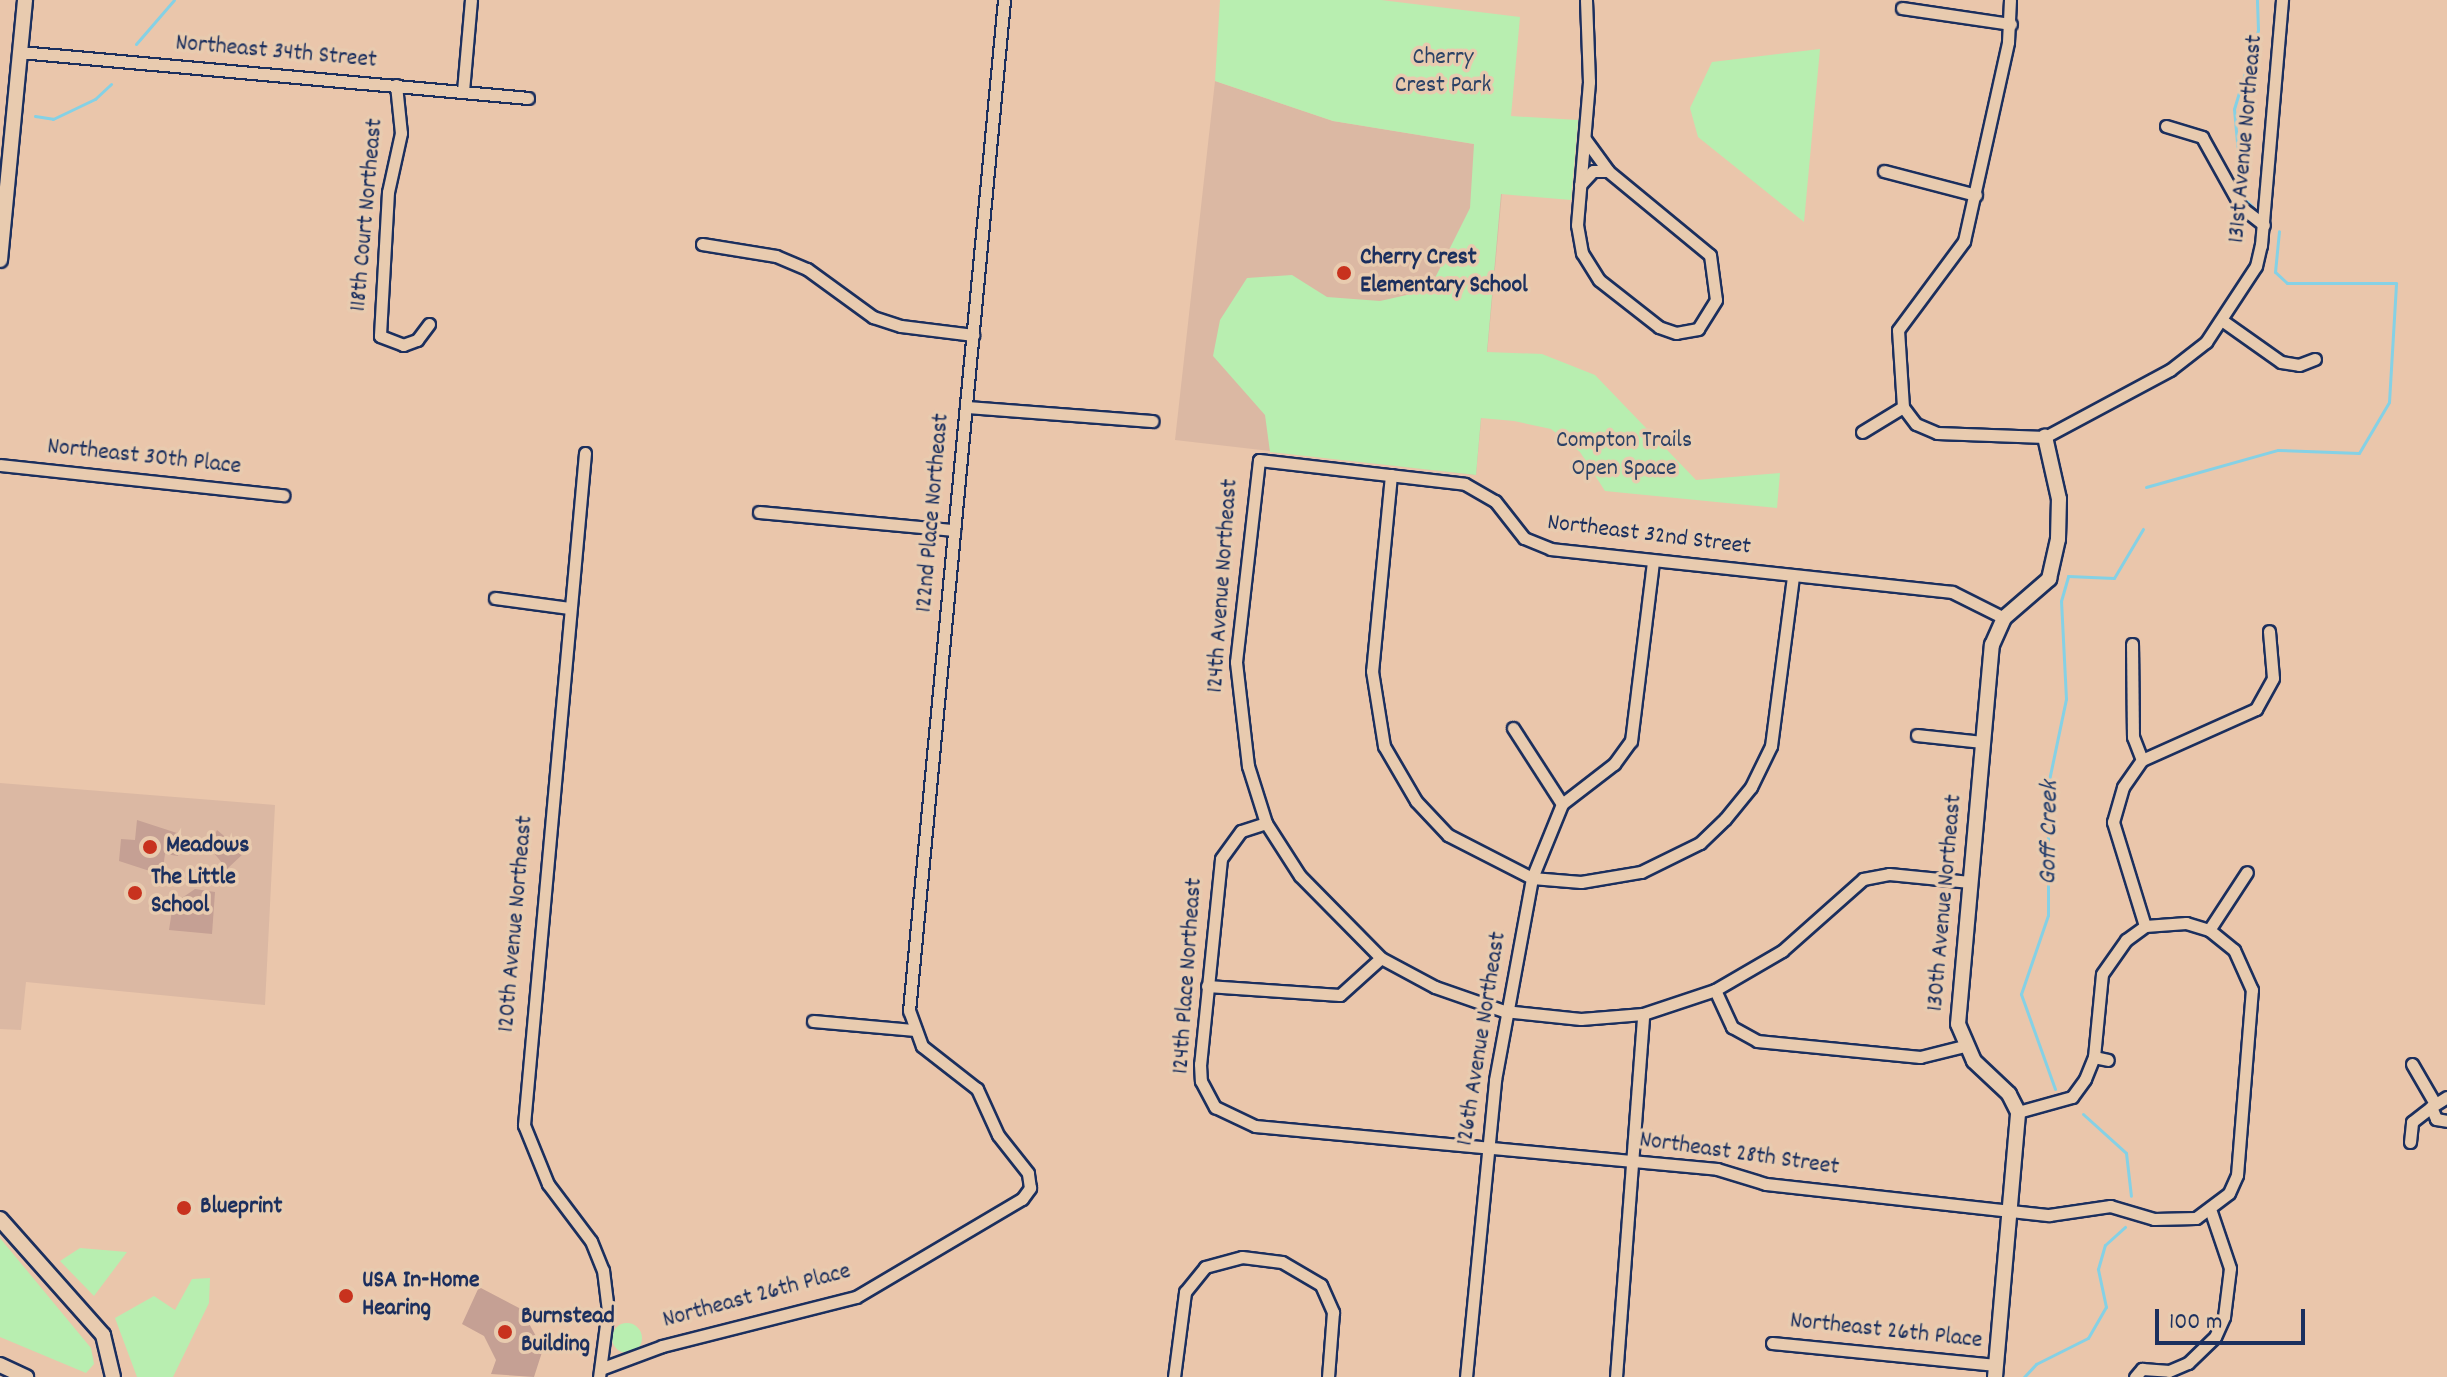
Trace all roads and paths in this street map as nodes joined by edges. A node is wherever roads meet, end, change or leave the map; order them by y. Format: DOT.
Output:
graph roads {
  1 [pos="25,0"];
  2 [pos="471,0"];
  3 [pos="1004,0"];
  4 [pos="1586,0"];
  5 [pos="2010,0"];
  6 [pos="2282,0"];
  7 [pos="1902,8"];
  8 [pos="2011,24"];
  9 [pos="20,52"];
  10 [pos="396,85"];
  11 [pos="463,91"];
  12 [pos="528,98"];
  13 [pos="2166,126"];
  14 [pos="1585,139"];
  15 [pos="1608,171"];
  16 [pos="1884,171"];
  17 [pos="1580,185"];
  18 [pos="1976,195"];
  19 [pos="2264,225"];
  20 [pos="702,244"];
  21 [pos="0,260"];
  22 [pos="2223,321"];
  23 [pos="429,324"];
  24 [pos="973,335"];
  25 [pos="2315,359"];
  26 [pos="966,407"];
  27 [pos="1903,407"];
  28 [pos="1152,421"];
  29 [pos="1862,432"];
  30 [pos="2045,437"];
  31 [pos="585,453"];
  32 [pos="1259,460"];
  33 [pos="0,465"];
  34 [pos="1391,475"];
  35 [pos="283,495"];
  36 [pos="759,512"];
  37 [pos="954,530"];
  38 [pos="1653,561"];
  39 [pos="1793,576"];
  40 [pos="495,598"];
  41 [pos="569,608"];
  42 [pos="2004,618"];
  43 [pos="2269,631"];
  44 [pos="2132,644"];
  45 [pos="1513,728"];
  46 [pos="1917,735"];
  47 [pos="1982,742"];
  48 [pos="2142,760"];
  49 [pos="1562,804"];
  50 [pos="1266,823"];
  51 [pos="2247,872"];
  52 [pos="1532,878"];
  53 [pos="1970,882"];
  54 [pos="2145,926"];
  55 [pos="2209,930"];
  56 [pos="1381,958"];
  57 [pos="1207,986"];
  58 [pos="1715,990"];
  59 [pos="1504,1011"];
  60 [pos="1643,1014"];
  61 [pos="813,1021"];
  62 [pos="913,1030"];
  63 [pos="1964,1046"];
  64 [pos="2094,1057"];
  65 [pos="2108,1060"];
  66 [pos="2412,1064"];
  67 [pos="2447,1097"];
  68 [pos="2433,1105"];
  69 [pos="1215,1107"];
  70 [pos="2018,1112"];
  71 [pos="2447,1121"];
  72 [pos="2410,1142"];
  73 [pos="1488,1148"];
  74 [pos="1635,1162"];
  75 [pos="2011,1210"];
  76 [pos="2211,1212"];
  77 [pos="0,1219"];
  78 [pos="1772,1343"];
  79 [pos="0,1365"];
  80 [pos="1995,1371"];
  81 [pos="601,1373"];
  82 [pos="2169,1374"];
  83 [pos="26,1377"];
  84 [pos="113,1377"];
  85 [pos="1174,1377"];
  86 [pos="1328,1377"];
  87 [pos="1466,1377"];
  88 [pos="1616,1377"];
  89 [pos="2135,1377"];
  1 -- 9 [label="street"];
  2 -- 11 [label="street"];
  3 -- 24 [label="street, 122nd Place Northeast"];
  4 -- 14 [label="street"];
  5 -- 8 [label="street"];
  6 -- 19 [label="street, 131st Avenue Northeast"];
  7 -- 8 [label="street"];
  8 -- 18 [label="street"];
  9 -- 10 [label="street, Northeast 34th Street"];
  9 -- 21 [label="street"];
  10 -- 11 [label="street, Northeast 34th Street"];
  10 -- 23 [label="street, 118th Court Northeast"];
  11 -- 12 [label="street, Northeast 34th Street"];
  13 -- 19 [label="street"];
  14 -- 15 [label="street"];
  14 -- 17 [label="street"];
  15 -- 17 [label="street"];
  15 -- 17 [label="street"];
  16 -- 18 [label="street"];
  18 -- 27 [label="street"];
  19 -- 22 [label="street, 131st Avenue Northeast"];
  20 -- 24 [label="street"];
  22 -- 25 [label="street"];
  22 -- 30 [label="street, 131st Avenue Northeast"];
  24 -- 26 [label="street, 122nd Place Northeast"];
  26 -- 28 [label="street"];
  26 -- 37 [label="street, 122nd Place Northeast"];
  27 -- 29 [label="street"];
  27 -- 30 [label="street"];
  30 -- 42 [label="street"];
  31 -- 41 [label="street, 120th Avenue Northeast"];
  32 -- 34 [label="street, Northeast 32nd Street"];
  32 -- 50 [label="street, 124th Avenue Northeast"];
  33 -- 35 [label="street, Northeast 30th Place"];
  34 -- 38 [label="street, Northeast 32nd Street"];
  34 -- 52 [label="street"];
  36 -- 37 [label="street"];
  37 -- 62 [label="street, 122nd Place Northeast"];
  38 -- 39 [label="street, Northeast 32nd Street"];
  38 -- 49 [label="street"];
  39 -- 42 [label="street, Northeast 32nd Street"];
  39 -- 52 [label="street"];
  40 -- 41 [label="street"];
  41 -- 81 [label="street, 120th Avenue Northeast"];
  42 -- 47 [label="street, 130th Avenue Northeast"];
  43 -- 48 [label="street"];
  44 -- 48 [label="street"];
  45 -- 49 [label="street"];
  46 -- 47 [label="street"];
  47 -- 53 [label="street, 130th Avenue Northeast"];
  48 -- 54 [label="street"];
  49 -- 52 [label="street, 126th Avenue Northeast"];
  50 -- 56 [label="street, 124th Avenue Northeast"];
  50 -- 57 [label="street, 124th Place Northeast"];
  51 -- 55 [label="street"];
  52 -- 59 [label="street, 126th Avenue Northeast"];
  53 -- 58 [label="street, 124th Avenue Northeast"];
  53 -- 63 [label="street, 130th Avenue Northeast"];
  54 -- 55 [label="street"];
  54 -- 64 [label="street"];
  55 -- 76 [label="street"];
  56 -- 57 [label="street"];
  56 -- 59 [label="street, 124th Avenue Northeast"];
  57 -- 69 [label="street, 124th Place Northeast"];
  58 -- 60 [label="street, 124th Avenue Northeast"];
  58 -- 63 [label="street"];
  59 -- 60 [label="street, 124th Avenue Northeast"];
  59 -- 73 [label="street, 126th Avenue Northeast"];
  60 -- 74 [label="street"];
  61 -- 62 [label="street"];
  62 -- 81 [label="street, Northeast 26th Place"];
  63 -- 70 [label="street, 130th Avenue Northeast"];
  64 -- 65 [label="street"];
  64 -- 70 [label="street"];
  66 -- 68 [label="street"];
  67 -- 68 [label="street"];
  68 -- 71 [label="street"];
  68 -- 72 [label="street"];
  69 -- 73 [label="street, Northeast 28th Street"];
  70 -- 75 [label="street"];
  73 -- 74 [label="street, Northeast 28th Street"];
  73 -- 87 [label="street, 126th Avenue Northeast"];
  74 -- 75 [label="street, Northeast 28th Street"];
  74 -- 88 [label="street"];
  75 -- 76 [label="street, Northeast 28th Street"];
  75 -- 80 [label="street"];
  76 -- 82 [label="street"];
  77 -- 84 [label="street"];
  78 -- 80 [label="street, Northeast 26th Place"];
  79 -- 83 [label="street"];
  82 -- 89 [label="street"];
  85 -- 86 [label="street"];
}
